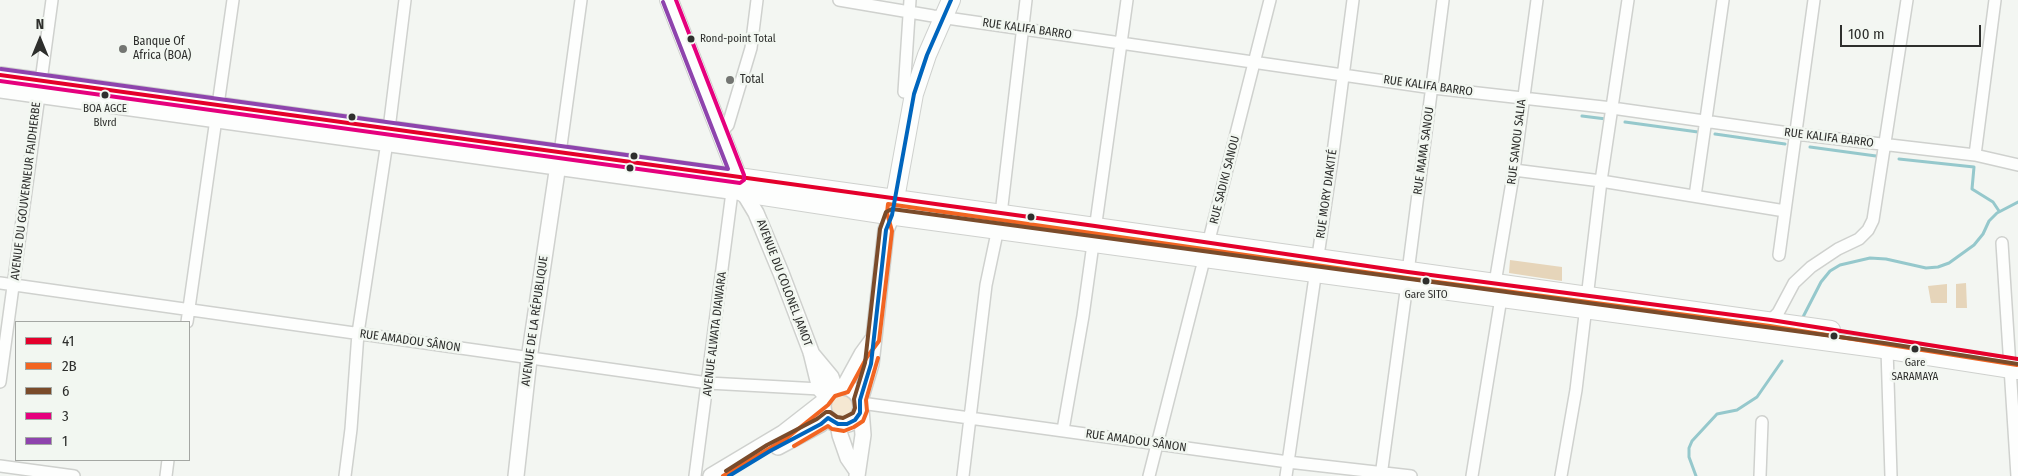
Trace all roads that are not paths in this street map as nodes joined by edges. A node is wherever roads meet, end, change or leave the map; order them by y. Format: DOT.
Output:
graph roads {
  1 [pos="52,0"];
  2 [pos="233,0"];
  3 [pos="405,0"];
  4 [pos="581,0"];
  5 [pos="670,0"];
  6 [pos="680,0"];
  7 [pos="757,0"];
  8 [pos="839,0"];
  9 [pos="951,0"];
  10 [pos="1026,0"];
  11 [pos="1127,0"];
  12 [pos="1270,0"];
  13 [pos="1353,0"];
  14 [pos="1444,0"];
  15 [pos="1537,0"];
  16 [pos="1628,0"];
  17 [pos="1723,0"];
  18 [pos="1814,0"];
  19 [pos="1907,0"];
  20 [pos="1995,0"];
  21 [pos="910,6"];
  22 [pos="939,11"];
  23 [pos="1022,28"];
  24 [pos="1121,42"];
  25 [pos="1255,61"];
  26 [pos="0,75"];
  27 [pos="1344,75"];
  28 [pos="39,88"];
  29 [pos="1433,88"];
  30 [pos="0,90"];
  31 [pos="904,92"];
  32 [pos="1522,99"];
  33 [pos="1612,108"];
  34 [pos="216,113"];
  35 [pos="1705,122"];
  36 [pos="724,129"];
  37 [pos="1796,134"];
  38 [pos="388,136"];
  39 [pos="1885,145"];
  40 [pos="1976,155"];
  41 [pos="559,159"];
  42 [pos="2018,165"];
  43 [pos="1514,170"];
  44 [pos="1601,181"];
  45 [pos="744,187"];
  46 [pos="1695,196"];
  47 [pos="887,211"];
  48 [pos="1785,211"];
  49 [pos="1000,222"];
  50 [pos="1094,234"];
  51 [pos="2002,243"];
  52 [pos="1207,251"];
  53 [pos="1779,255"];
  54 [pos="1316,266"];
  55 [pos="1407,278"];
  56 [pos="0,284"];
  57 [pos="14,285"];
  58 [pos="1498,291"];
  59 [pos="1585,303"];
  60 [pos="188,310"];
  61 [pos="187,321"];
  62 [pos="1767,327"];
  63 [pos="358,333"];
  64 [pos="874,338"];
  65 [pos="1887,350"];
  66 [pos="529,358"];
  67 [pos="2014,364"];
  68 [pos="0,382"];
  69 [pos="708,383"];
  70 [pos="830,392"];
  71 [pos="861,404"];
  72 [pos="971,419"];
  73 [pos="833,421"];
  74 [pos="1762,422"];
  75 [pos="1063,430"];
  76 [pos="1157,444"];
  77 [pos="168,461"];
  78 [pos="1288,462"];
  79 [pos="0,466"];
  80 [pos="857,474"];
  81 [pos="1382,474"];
  82 [pos="74,476"];
  83 [pos="166,476"];
  84 [pos="345,476"];
  85 [pos="516,476"];
  86 [pos="695,476"];
  87 [pos="711,476"];
  88 [pos="730,476"];
  89 [pos="963,476"];
  90 [pos="1149,476"];
  91 [pos="1286,476"];
  92 [pos="1411,476"];
  93 [pos="1472,476"];
  94 [pos="1561,476"];
  95 [pos="1760,476"];
  96 [pos="1891,476"];
  97 [pos="2017,476"];
  1 -- 28 [label="street, AVENUE DU GOUVERNEUR FAIDHERBE"];
  2 -- 34 [label="street"];
  3 -- 38 [label="street"];
  4 -- 41 [label="street"];
  5 -- 36 [label="main road, AVENUE DU COLONEL JAMOT"];
  6 -- 36 [label="main road, AVENUE DU COLONEL JAMOT"];
  7 -- 36 [label="street"];
  8 -- 21 [label="street, RUE KALIFA BARRO"];
  9 -- 22 [label="main road"];
  10 -- 23 [label="street"];
  11 -- 24 [label="street"];
  12 -- 25 [label="street, RUE SADIKI SANOU"];
  13 -- 27 [label="street, RUE MORY DIAKITÉ"];
  14 -- 29 [label="street, RUE MAMA SANOU"];
  15 -- 32 [label="street, RUE SANOU SALIA"];
  16 -- 33 [label="street"];
  17 -- 35 [label="street"];
  18 -- 37 [label="street"];
  19 -- 39 [label="street"];
  20 -- 40 [label="street"];
  21 -- 22 [label="street, RUE KALIFA BARRO"];
  21 -- 31 [label="street"];
  22 -- 23 [label="street, RUE KALIFA BARRO"];
  22 -- 31 [label="main road"];
  22 -- 47 [label="main road"];
  23 -- 24 [label="street, RUE KALIFA BARRO"];
  23 -- 49 [label="street"];
  24 -- 25 [label="street, RUE KALIFA BARRO"];
  24 -- 50 [label="street"];
  25 -- 27 [label="street, RUE KALIFA BARRO"];
  25 -- 52 [label="street, RUE SADIKI SANOU"];
  26 -- 28 [label="main road"];
  27 -- 29 [label="street, RUE KALIFA BARRO"];
  27 -- 54 [label="street, RUE MORY DIAKITÉ"];
  28 -- 30 [label="main road"];
  28 -- 34 [label="main road"];
  28 -- 57 [label="street, AVENUE DU GOUVERNEUR FAIDHERBE"];
  29 -- 32 [label="street, RUE KALIFA BARRO"];
  29 -- 55 [label="street, RUE MAMA SANOU"];
  31 -- 47 [label="main road"];
  32 -- 33 [label="street, RUE KALIFA BARRO"];
  32 -- 43 [label="street, RUE SANOU SALIA"];
  33 -- 35 [label="street, RUE KALIFA BARRO"];
  33 -- 44 [label="street"];
  34 -- 38 [label="main road"];
  34 -- 60 [label="street"];
  35 -- 37 [label="street, RUE KALIFA BARRO"];
  35 -- 46 [label="street"];
  36 -- 45 [label="main road, AVENUE DU COLONEL JAMOT"];
  37 -- 39 [label="street, RUE KALIFA BARRO"];
  37 -- 48 [label="street"];
  38 -- 41 [label="main road"];
  38 -- 63 [label="street"];
  39 -- 40 [label="street, RUE KALIFA BARRO"];
  39 -- 62 [label="street"];
  40 -- 42 [label="street, RUE KALIFA BARRO"];
  41 -- 45 [label="main road"];
  41 -- 66 [label="main road, AVENUE DE LA RÉPUBLIQUE"];
  43 -- 44 [label="street"];
  43 -- 58 [label="street, RUE SANOU SALIA"];
  44 -- 46 [label="street"];
  44 -- 59 [label="street"];
  45 -- 47 [label="main road"];
  45 -- 69 [label="street, AVENUE ALWATA DIAWARA"];
  45 -- 70 [label="main road, AVENUE DU COLONEL JAMOT"];
  46 -- 48 [label="street"];
  47 -- 49 [label="main road"];
  47 -- 64 [label="main road"];
  48 -- 53 [label="street"];
  49 -- 50 [label="main road"];
  49 -- 72 [label="street"];
  50 -- 52 [label="main road"];
  50 -- 75 [label="street"];
  51 -- 67 [label="street"];
  52 -- 54 [label="main road"];
  52 -- 76 [label="street, RUE SADIKI SANOU"];
  54 -- 55 [label="main road"];
  54 -- 78 [label="street, RUE MORY DIAKITÉ"];
  55 -- 58 [label="main road"];
  55 -- 81 [label="street, RUE MAMA SANOU"];
  56 -- 57 [label="street, RUE AMADOU SÂNON"];
  57 -- 60 [label="street, RUE AMADOU SÂNON"];
  57 -- 68 [label="street, AVENUE DU GOUVERNEUR FAIDHERBE"];
  58 -- 59 [label="main road"];
  58 -- 93 [label="street, RUE SANOU SALIA"];
  59 -- 62 [label="main road"];
  59 -- 94 [label="street"];
  60 -- 61 [label="street"];
  60 -- 63 [label="street, RUE AMADOU SÂNON"];
  62 -- 65 [label="main road"];
  62 -- 67 [label="main road"];
  63 -- 66 [label="street, RUE AMADOU SÂNON"];
  63 -- 84 [label="street"];
  64 -- 70 [label="main road"];
  64 -- 71 [label="main road"];
  65 -- 67 [label="main road"];
  65 -- 96 [label="street"];
  66 -- 69 [label="street, RUE AMADOU SÂNON"];
  66 -- 85 [label="main road, AVENUE DE LA RÉPUBLIQUE"];
  67 -- 97 [label="street"];
  69 -- 70 [label="street, RUE AMADOU SÂNON"];
  69 -- 86 [label="street, AVENUE ALWATA DIAWARA"];
  70 -- 71 [label="main road"];
  70 -- 73 [label="main road"];
  70 -- 87 [label="main road"];
  71 -- 72 [label="street, RUE AMADOU SÂNON"];
  71 -- 73 [label="main road"];
  71 -- 80 [label="main road"];
  72 -- 75 [label="street, RUE AMADOU SÂNON"];
  72 -- 89 [label="street"];
  73 -- 80 [label="main road"];
  73 -- 88 [label="main road"];
  74 -- 95 [label="street"];
  75 -- 76 [label="street, RUE AMADOU SÂNON"];
  76 -- 78 [label="street, RUE AMADOU SÂNON"];
  76 -- 90 [label="street, RUE SADIKI SANOU"];
  77 -- 83 [label="street"];
  78 -- 81 [label="street, RUE AMADOU SÂNON"];
  78 -- 91 [label="street, RUE MORY DIAKITÉ"];
  79 -- 82 [label="street"];
  81 -- 92 [label="street, RUE AMADOU SÂNON"];
}
